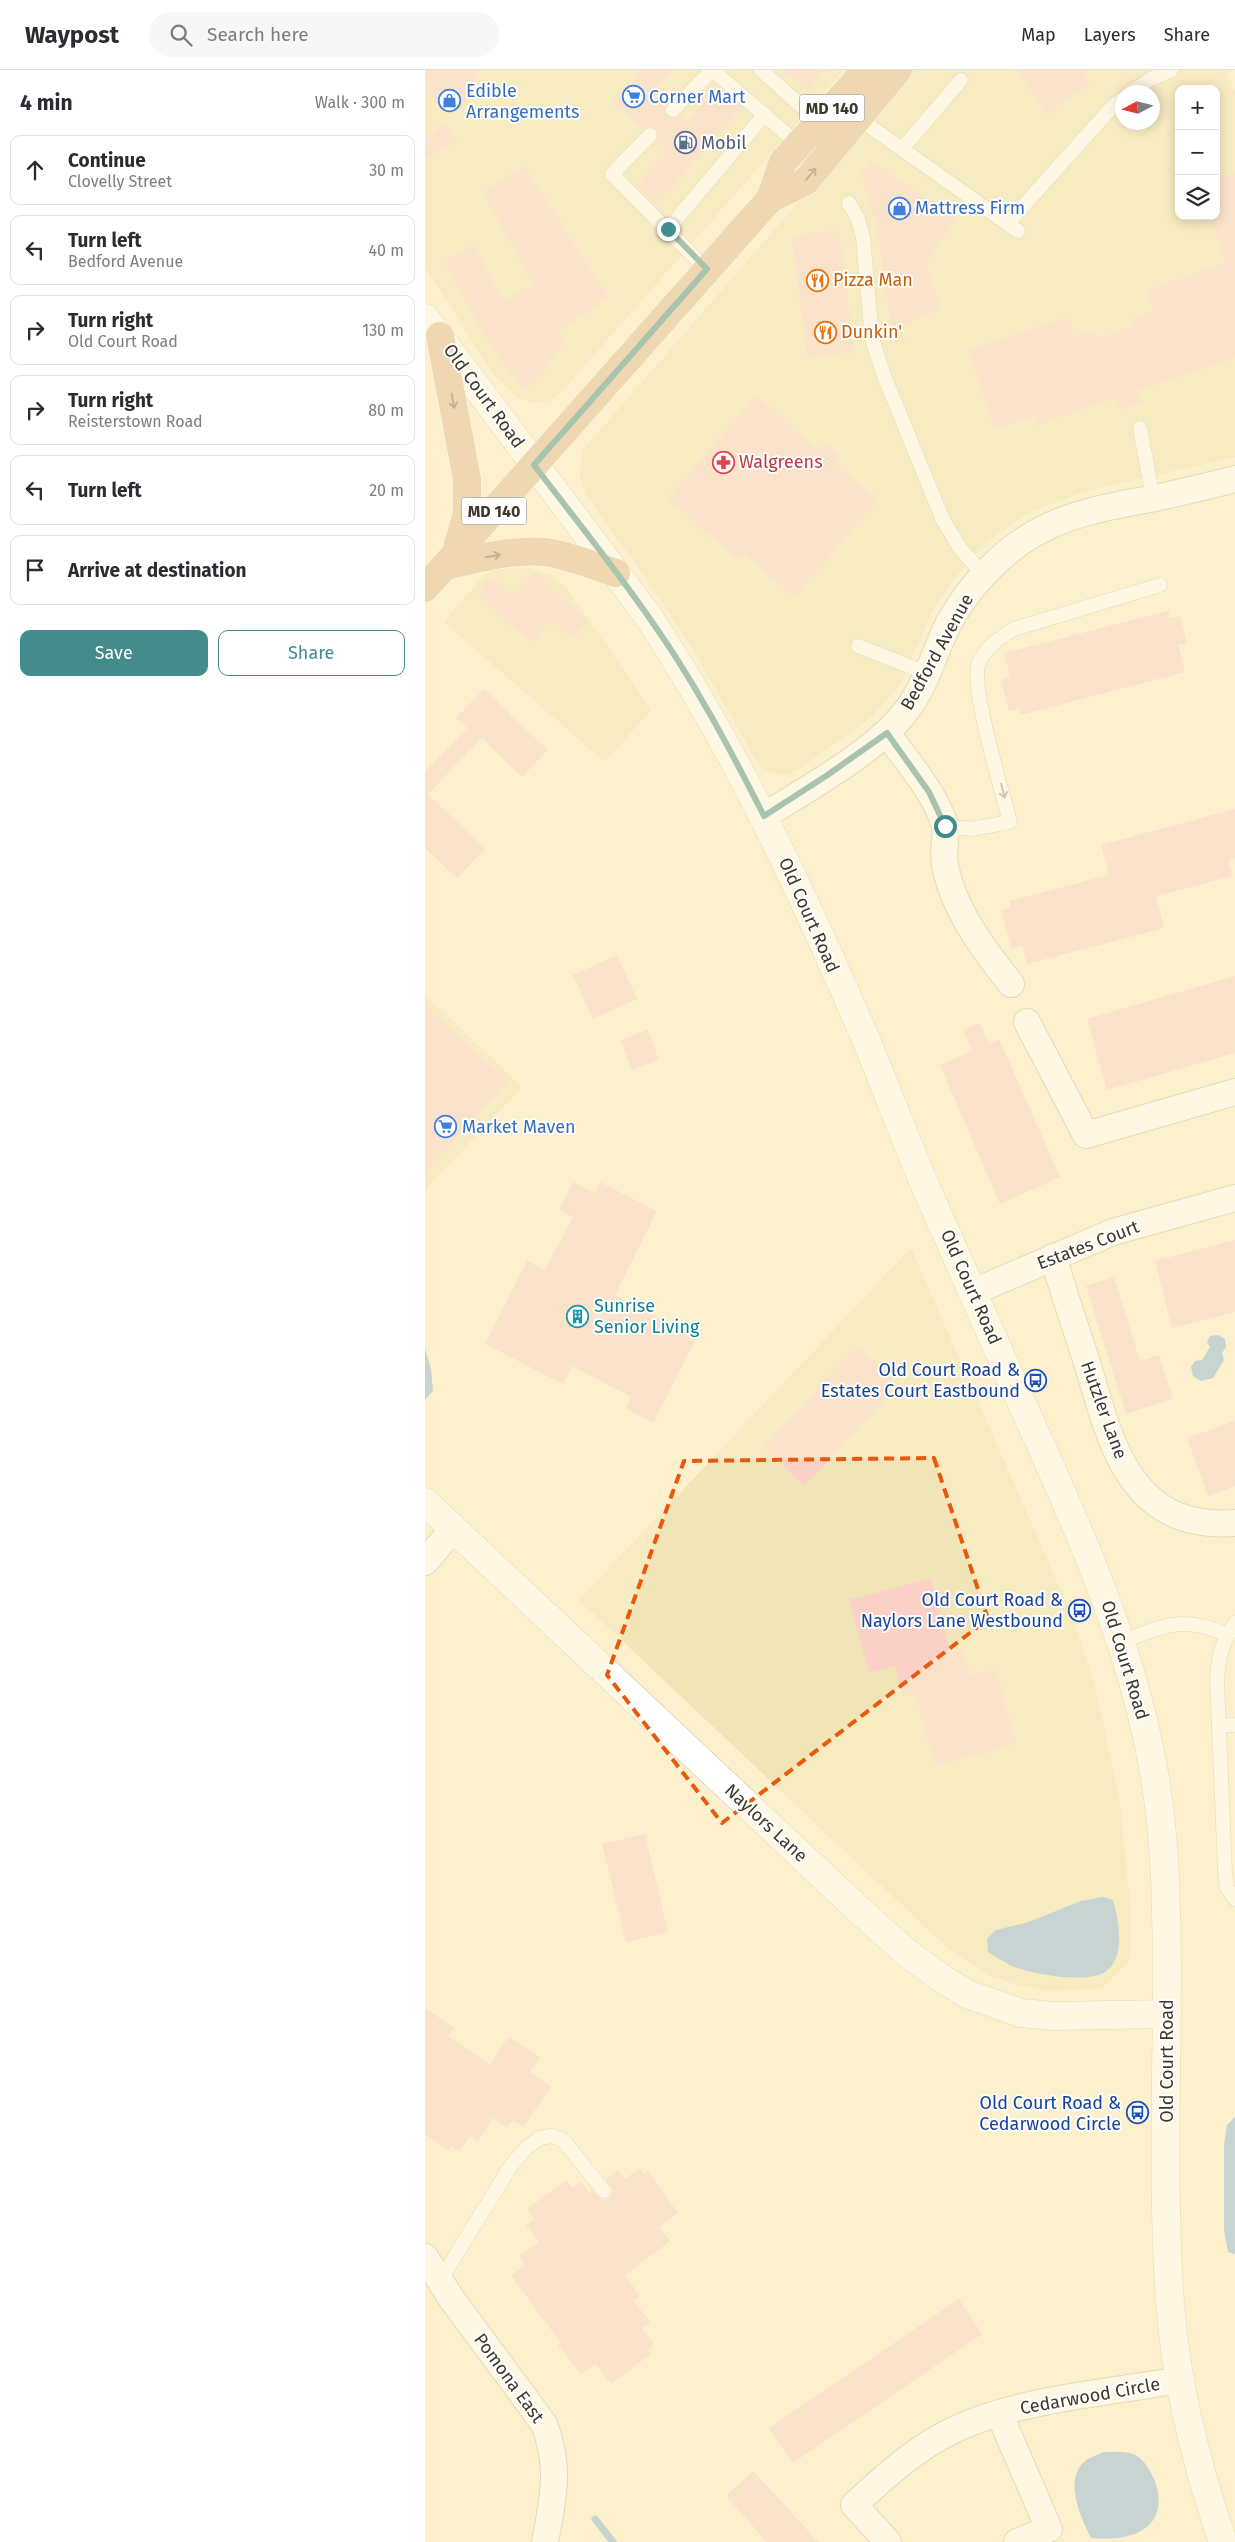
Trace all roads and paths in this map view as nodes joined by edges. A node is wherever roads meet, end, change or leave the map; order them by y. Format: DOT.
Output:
graph roads {
  1 [pos="712,70"];
  2 [pos="761,70"];
  3 [pos="866,70"];
  4 [pos="898,70"];
  5 [pos="1171,70"];
  6 [pos="961,80"];
  7 [pos="1142,85"];
  8 [pos="1115,104"];
  9 [pos="673,110"];
  10 [pos="765,114"];
  11 [pos="859,118"];
  12 [pos="819,122"];
  13 [pos="649,135"];
  14 [pos="799,145"];
  15 [pos="902,149"];
  16 [pos="770,199"];
  17 [pos="849,202"];
  18 [pos="668,229"];
  19 [pos="707,269"];
  20 [pos="433,327"];
  21 [pos="1140,428"];
  22 [pos="534,465"];
  23 [pos="1235,479"];
  24 [pos="1153,498"];
  25 [pos="450,562"];
  26 [pos="616,573"];
  27 [pos="983,574"];
  28 [pos="1160,585"];
  29 [pos="425,588"];
  30 [pos="858,646"];
  31 [pos="929,674"];
  32 [pos="887,733"];
  33 [pos="764,816"];
  34 [pos="945,826"];
  35 [pos="1011,984"];
  36 [pos="1027,1022"];
  37 [pos="1235,1092"];
  38 [pos="1235,1198"];
  39 [pos="1053,1257"];
  40 [pos="973,1292"];
  41 [pos="425,1502"];
  42 [pos="1235,1523"];
  43 [pos="453,1529"];
  44 [pos="425,1562"];
  45 [pos="1235,1623"];
  46 [pos="1227,1635"];
  47 [pos="1122,1642"];
  48 [pos="1235,1725"];
  49 [pos="1219,1726"];
  50 [pos="1235,1899"];
  51 [pos="1167,2014"];
  52 [pos="604,2191"];
  53 [pos="425,2256"];
  54 [pos="440,2281"];
  55 [pos="1180,2380"];
  56 [pos="999,2413"];
  57 [pos="545,2542"];
  58 [pos="889,2542"];
  59 [pos="1017,2542"];
  60 [pos="1223,2542"];
  1 -- 9 [label="lane"];
  1 -- 10 [label="lane"];
  2 -- 12 [label="lane"];
  3 -- 12 [label="main road, MD 140"];
  4 -- 11 [label="main road"];
  5 -- 7 [label="lane"];
  6 -- 15 [label="lane"];
  8 -- 15 [label="lane"];
  10 -- 14 [label="lane"];
  10 -- 18 [label="lane"];
  11 -- 15 [label="lane"];
  16 -- 11 [label="main road, one-way"];
  12 -- 14 [label="main road, MD 140"];
  13 -- 18 [label="lane"];
  14 -- 16 [label="main road, MD 140"];
  16 -- 19 [label="main road, MD 140"];
  17 -- 27 [label="lane"];
  18 -- 19 [label="lane"];
  19 -- 22 [label="main road, MD 140"];
  20 -- 22 [label="main road, Old Court Road"];
  20 -- 25 [label="main road, one-way"];
  21 -- 24 [label="lane"];
  22 -- 25 [label="main road, MD 140"];
  22 -- 26 [label="main road, Old Court Road"];
  23 -- 24 [label="street, Bedford Avenue"];
  24 -- 27 [label="street, Bedford Avenue"];
  25 -- 26 [label="main road, one-way"];
  25 -- 29 [label="main road, MD 140"];
  26 -- 33 [label="main road, Old Court Road"];
  27 -- 31 [label="street, Bedford Avenue"];
  28 -- 34 [label="lane, one-way"];
  30 -- 31 [label="lane"];
  31 -- 32 [label="street, Bedford Avenue"];
  32 -- 33 [label="street, Bedford Avenue"];
  32 -- 34 [label="street"];
  33 -- 40 [label="main road, Old Court Road"];
  34 -- 35 [label="street"];
  36 -- 37 [label="street"];
  38 -- 39 [label="street, Estates Court"];
  39 -- 40 [label="street, Estates Court"];
  39 -- 42 [label="street, Hutzler Lane"];
  40 -- 47 [label="main road, Old Court Road"];
  41 -- 43 [label="main road, Naylors Lane"];
  43 -- 44 [label="street"];
  43 -- 51 [label="main road, Naylors Lane"];
  45 -- 46 [label="lane"];
  46 -- 47 [label="lane"];
  46 -- 49 [label="lane"];
  47 -- 51 [label="main road, Old Court Road"];
  48 -- 49 [label="lane"];
  49 -- 50 [label="lane"];
  51 -- 55 [label="main road, Old Court Road"];
  52 -- 54 [label="lane"];
  53 -- 54 [label="street, Pomona East"];
  54 -- 57 [label="street, Pomona East"];
  55 -- 56 [label="street, Cedarwood Circle"];
  55 -- 60 [label="main road, Old Court Road"];
  56 -- 58 [label="street, Cedarwood Circle"];
  56 -- 59 [label="street, Cedarwood Circle"];
}
